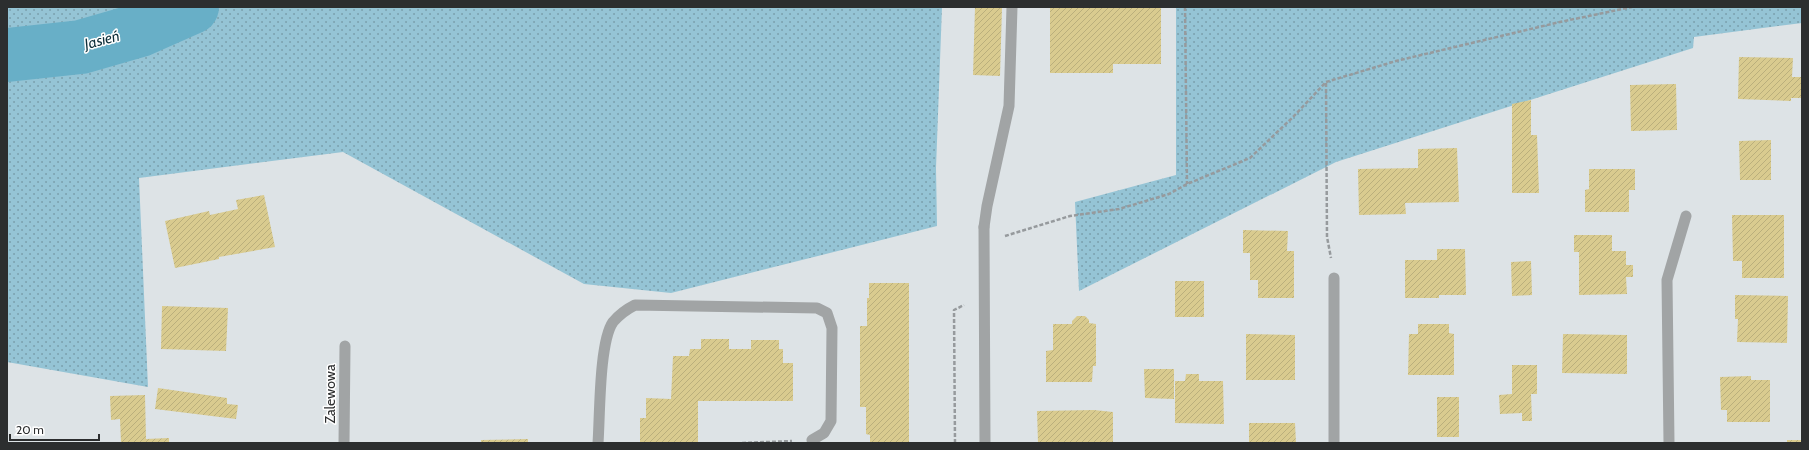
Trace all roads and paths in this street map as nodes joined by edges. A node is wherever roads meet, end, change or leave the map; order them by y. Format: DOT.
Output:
graph roads {
  1 [pos="1012,7"];
  2 [pos="1185,7"];
  3 [pos="1632,7"];
  4 [pos="1326,82"];
  5 [pos="1187,184"];
  6 [pos="1686,216"];
  7 [pos="985,242"];
  8 [pos="1334,278"];
  9 [pos="985,292"];
  10 [pos="345,346"];
  11 [pos="812,440"];
  12 [pos="344,443"];
  13 [pos="598,443"];
  14 [pos="742,443"];
  15 [pos="955,443"];
  16 [pos="985,443"];
  17 [pos="1334,443"];
  18 [pos="1669,443"];
  1 -- 7 [label="street"];
  2 -- 5 [label="path"];
  3 -- 4 [label="path"];
  4 -- 5 [label="path"];
  4 -- 8 [label="path"];
  5 -- 7 [label="path"];
  6 -- 18 [label="street"];
  7 -- 9 [label="street"];
  8 -- 17 [label="street"];
  9 -- 15 [label="path"];
  9 -- 16 [label="street"];
  10 -- 12 [label="street, Zalewowa"];
  11 -- 13 [label="street"];
  11 -- 14 [label="path"];
}
